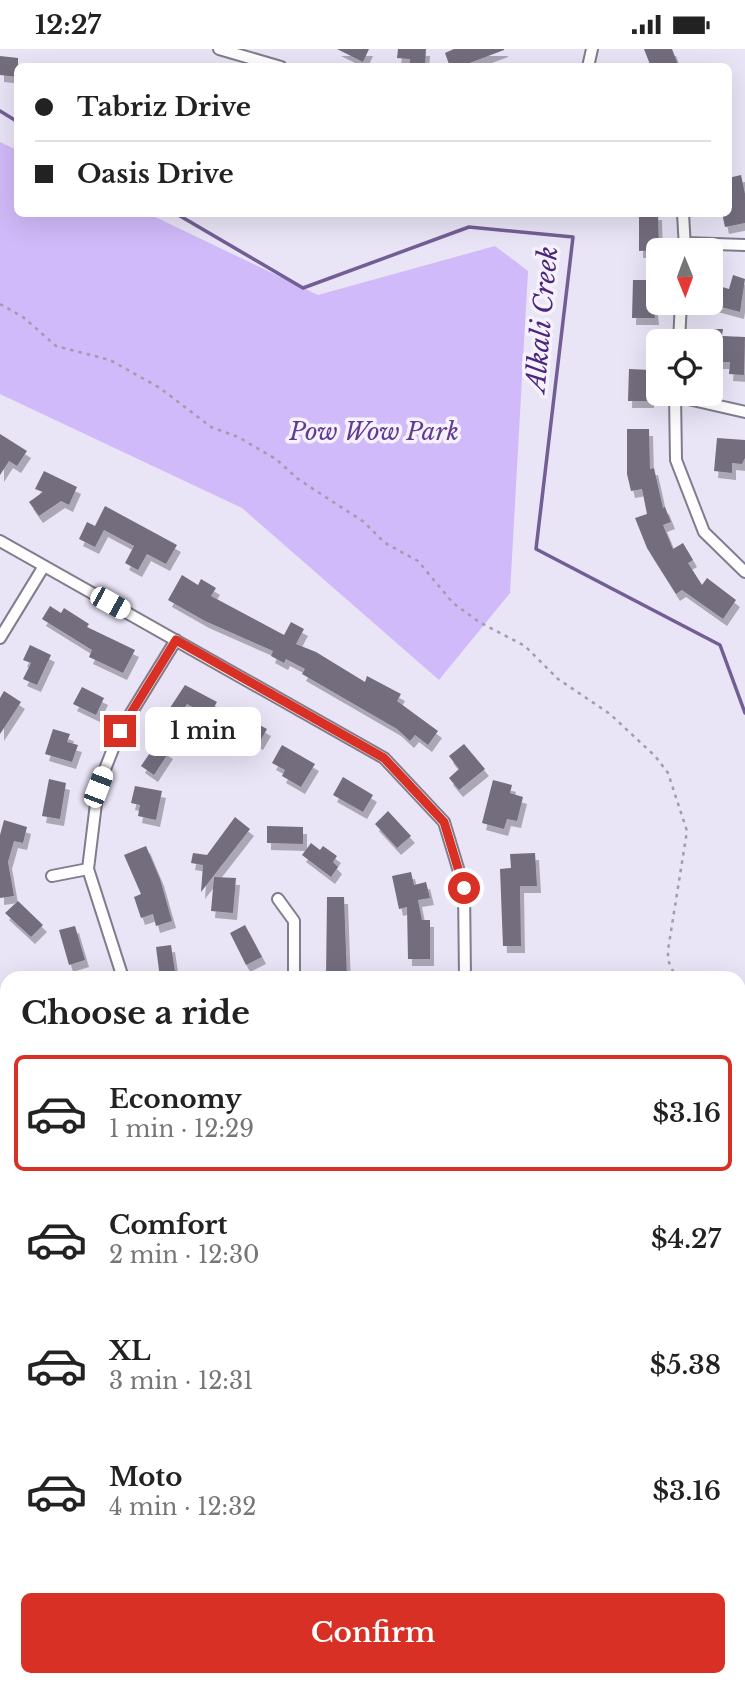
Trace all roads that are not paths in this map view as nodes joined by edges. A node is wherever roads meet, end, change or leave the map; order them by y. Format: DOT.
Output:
graph roads {
  1 [pos="219,49"];
  2 [pos="267,63"];
  3 [pos="683,217"];
  4 [pos="684,238"];
  5 [pos="745,245"];
  6 [pos="723,246"];
  7 [pos="675,406"];
  8 [pos="720,406"];
  9 [pos="745,412"];
  10 [pos="0,541"];
  11 [pos="44,566"];
  12 [pos="745,572"];
  13 [pos="0,638"];
  14 [pos="176,640"];
  15 [pos="88,869"];
  16 [pos="52,876"];
  17 [pos="278,899"];
  18 [pos="120,971"];
  19 [pos="294,971"];
  20 [pos="465,971"];
  1 -- 2 [label="street"];
  3 -- 4 [label="street"];
  5 -- 6 [label="street"];
  7 -- 12 [label="street"];
  8 -- 9 [label="street"];
  10 -- 11 [label="street"];
  11 -- 13 [label="street"];
  11 -- 14 [label="street"];
  14 -- 15 [label="street"];
  14 -- 20 [label="street"];
  15 -- 16 [label="street"];
  15 -- 18 [label="street"];
  17 -- 19 [label="street"];
}
